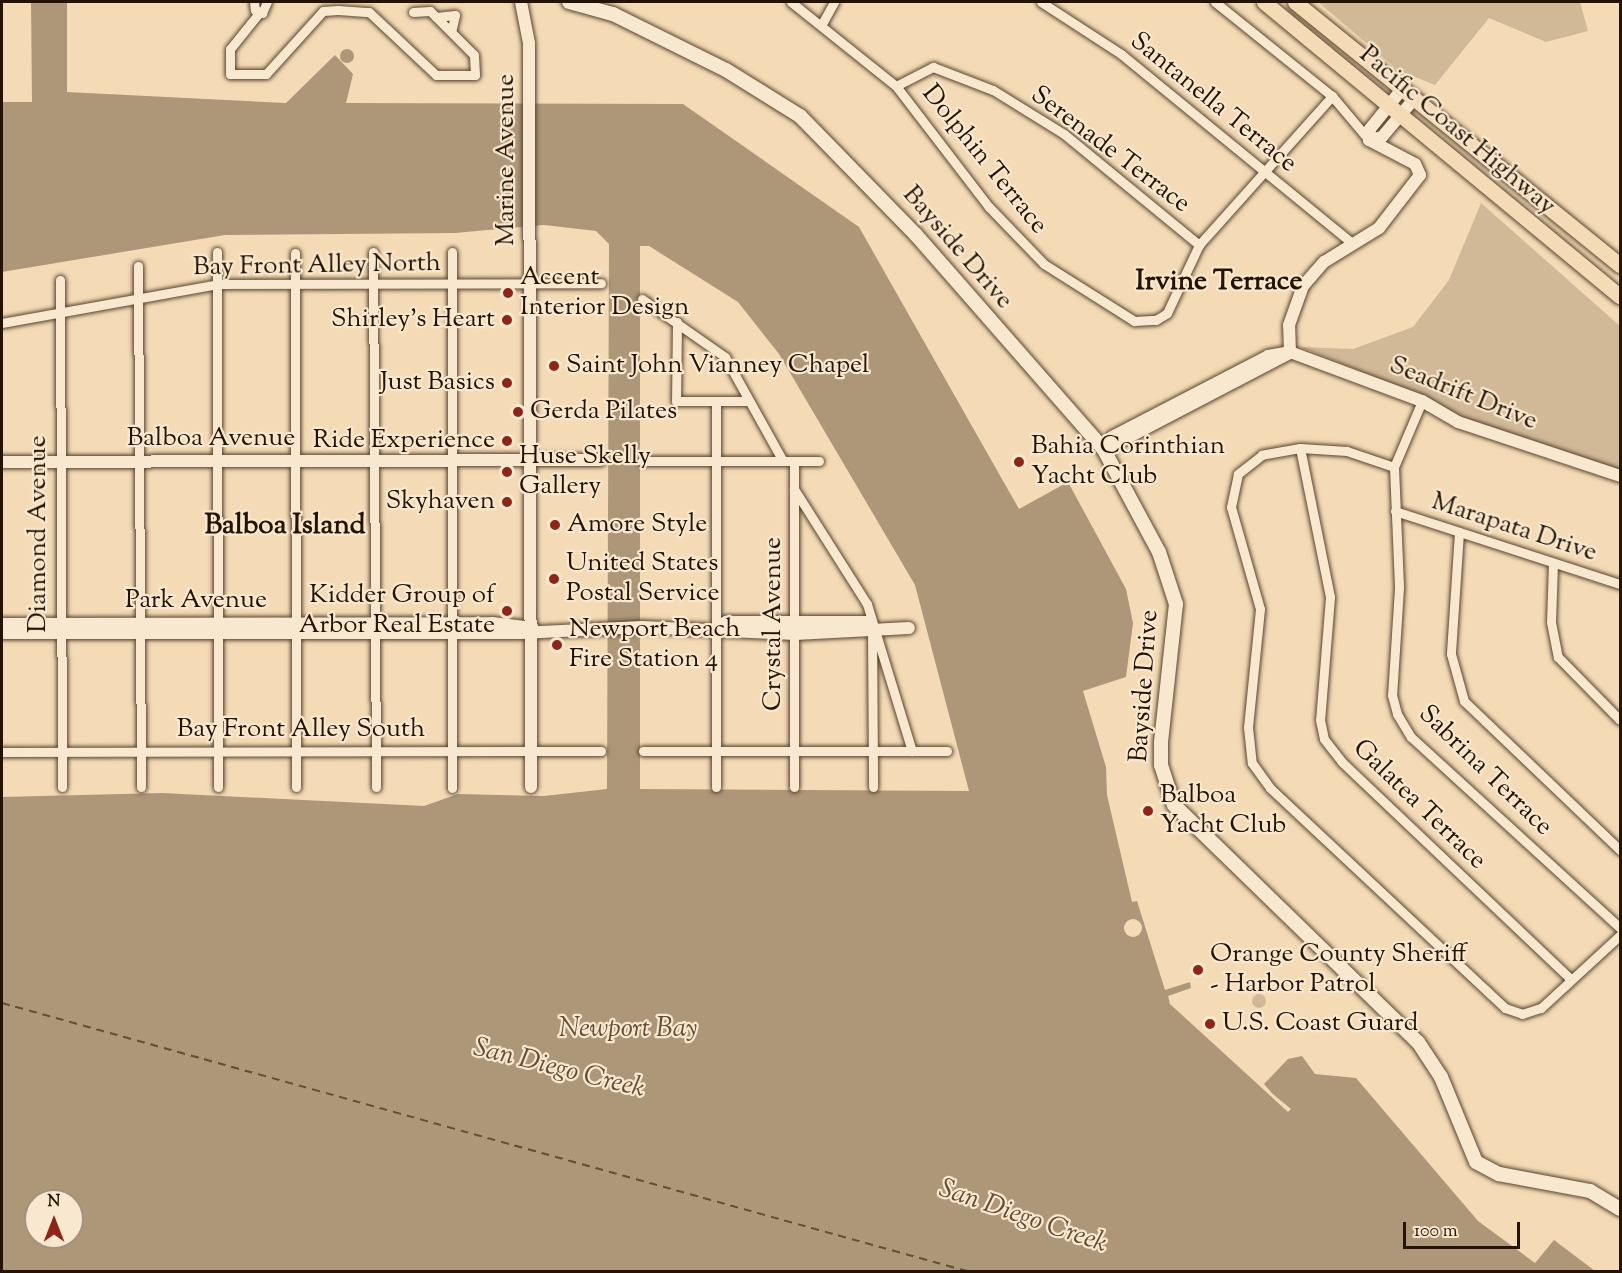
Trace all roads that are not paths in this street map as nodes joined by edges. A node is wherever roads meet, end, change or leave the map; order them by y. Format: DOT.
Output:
graph roads {
  1 [pos="254,2"];
  2 [pos="267,2"];
  3 [pos="521,2"];
  4 [pos="575,2"];
  5 [pos="791,2"];
  6 [pos="834,2"];
  7 [pos="1041,2"];
  8 [pos="1215,2"];
  9 [pos="1264,2"];
  10 [pos="1295,2"];
  11 [pos="413,12"];
  12 [pos="259,13"];
  13 [pos="436,18"];
  14 [pos="824,22"];
  15 [pos="451,32"];
  16 [pos="896,86"];
  17 [pos="1408,94"];
  18 [pos="1332,96"];
  19 [pos="1395,111"];
  20 [pos="1369,140"];
  21 [pos="1267,174"];
  22 [pos="1353,244"];
  23 [pos="1199,245"];
  24 [pos="217,252"];
  25 [pos="373,252"];
  26 [pos="452,252"];
  27 [pos="295,253"];
  28 [pos="138,266"];
  29 [pos="1620,266"];
  30 [pos="60,280"];
  31 [pos="530,283"];
  32 [pos="601,283"];
  33 [pos="218,284"];
  34 [pos="296,284"];
  35 [pos="373,284"];
  36 [pos="452,284"];
  37 [pos="1620,296"];
  38 [pos="138,298"];
  39 [pos="642,299"];
  40 [pos="59,313"];
  41 [pos="677,322"];
  42 [pos="2,323"];
  43 [pos="1290,352"];
  44 [pos="716,400"];
  45 [pos="748,401"];
  46 [pos="1422,401"];
  47 [pos="1300,448"];
  48 [pos="1104,450"];
  49 [pos="531,460"];
  50 [pos="600,460"];
  51 [pos="642,460"];
  52 [pos="295,461"];
  53 [pos="376,461"];
  54 [pos="452,461"];
  55 [pos="716,461"];
  56 [pos="783,461"];
  57 [pos="794,461"];
  58 [pos="819,461"];
  59 [pos="2,462"];
  60 [pos="61,462"];
  61 [pos="141,462"];
  62 [pos="218,462"];
  63 [pos="1394,467"];
  64 [pos="1620,476"];
  65 [pos="794,489"];
  66 [pos="1395,511"];
  67 [pos="1459,532"];
  68 [pos="1553,563"];
  69 [pos="1620,584"];
  70 [pos="2,624"];
  71 [pos="452,627"];
  72 [pos="60,628"];
  73 [pos="141,628"];
  74 [pos="218,628"];
  75 [pos="297,628"];
  76 [pos="375,628"];
  77 [pos="533,628"];
  78 [pos="716,628"];
  79 [pos="795,628"];
  80 [pos="873,628"];
  81 [pos="909,628"];
  82 [pos="2,633"];
  83 [pos="1620,720"];
  84 [pos="947,750"];
  85 [pos="376,751"];
  86 [pos="453,751"];
  87 [pos="532,751"];
  88 [pos="601,751"];
  89 [pos="643,751"];
  90 [pos="716,751"];
  91 [pos="794,751"];
  92 [pos="873,751"];
  93 [pos="912,751"];
  94 [pos="2,752"];
  95 [pos="61,752"];
  96 [pos="141,752"];
  97 [pos="218,752"];
  98 [pos="296,752"];
  99 [pos="62,787"];
  100 [pos="141,787"];
  101 [pos="218,787"];
  102 [pos="296,787"];
  103 [pos="376,787"];
  104 [pos="531,787"];
  105 [pos="716,787"];
  106 [pos="794,787"];
  107 [pos="873,787"];
  108 [pos="452,788"];
  109 [pos="1620,850"];
  110 [pos="1620,928"];
  111 [pos="1620,935"];
  112 [pos="1571,979"];
  113 [pos="1620,1209"];
  1 -- 12 [label="street"];
  2 -- 12 [label="street"];
  3 -- 31 [label="street, Marine Avenue"];
  4 -- 48 [label="main road, Bayside Drive"];
  5 -- 14 [label="street, Dolphin Terrace"];
  6 -- 14 [label="street"];
  7 -- 21 [label="street, Santanella Terrace"];
  8 -- 18 [label="street"];
  9 -- 19 [label="highway, Pacific Coast Highway"];
  10 -- 17 [label="highway, Pacific Coast Highway"];
  11 -- 13 [label="street"];
  12 -- 15 [label="street"];
  13 -- 15 [label="street"];
  13 -- 15 [label="street"];
  14 -- 16 [label="street, Dolphin Terrace"];
  16 -- 23 [label="street, Serenade Terrace"];
  16 -- 23 [label="street, Dolphin Terrace"];
  17 -- 19 [label="street"];
  17 -- 29 [label="highway, Pacific Coast Highway"];
  18 -- 20 [label="street"];
  18 -- 21 [label="street"];
  19 -- 20 [label="street"];
  19 -- 37 [label="highway, Pacific Coast Highway"];
  20 -- 22 [label="street"];
  21 -- 22 [label="street, Santanella Terrace"];
  21 -- 23 [label="street"];
  22 -- 43 [label="street"];
  24 -- 33 [label="street"];
  25 -- 35 [label="street"];
  26 -- 36 [label="street"];
  27 -- 34 [label="street"];
  28 -- 38 [label="street"];
  30 -- 40 [label="street, Diamond Avenue"];
  31 -- 32 [label="street, Bay Front Alley North"];
  31 -- 36 [label="street, Bay Front Alley North"];
  31 -- 49 [label="street, Marine Avenue"];
  33 -- 34 [label="street, Bay Front Alley North"];
  33 -- 38 [label="street, Bay Front Alley North"];
  33 -- 62 [label="street"];
  34 -- 35 [label="street, Bay Front Alley North"];
  34 -- 52 [label="street"];
  35 -- 36 [label="street, Bay Front Alley North"];
  35 -- 53 [label="street"];
  36 -- 54 [label="street"];
  38 -- 40 [label="street, Bay Front Alley North"];
  38 -- 61 [label="street"];
  39 -- 41 [label="street"];
  40 -- 42 [label="street, Bay Front Alley North"];
  40 -- 60 [label="street, Diamond Avenue"];
  41 -- 44 [label="street"];
  41 -- 45 [label="street"];
  43 -- 46 [label="street, Seadrift Drive"];
  43 -- 48 [label="street"];
  44 -- 45 [label="street"];
  44 -- 55 [label="street"];
  45 -- 56 [label="street"];
  46 -- 63 [label="street, Sabrina Terrace"];
  46 -- 64 [label="street, Seadrift Drive"];
  47 -- 63 [label="street"];
  47 -- 112 [label="street, Galatea Terrace"];
  47 -- 112 [label="street"];
  48 -- 113 [label="main road, Bayside Drive"];
  49 -- 50 [label="street, Balboa Avenue"];
  49 -- 54 [label="street, Balboa Avenue"];
  49 -- 77 [label="street, Marine Avenue"];
  51 -- 55 [label="street"];
  52 -- 53 [label="street, Balboa Avenue"];
  52 -- 62 [label="street, Balboa Avenue"];
  52 -- 75 [label="street"];
  53 -- 54 [label="street, Balboa Avenue"];
  53 -- 76 [label="street"];
  54 -- 71 [label="street"];
  55 -- 56 [label="street"];
  55 -- 78 [label="street"];
  56 -- 57 [label="street"];
  57 -- 58 [label="street"];
  57 -- 65 [label="street, Crystal Avenue"];
  59 -- 60 [label="street, Balboa Avenue"];
  60 -- 61 [label="street, Balboa Avenue"];
  60 -- 72 [label="street, Diamond Avenue"];
  61 -- 62 [label="street, Balboa Avenue"];
  61 -- 73 [label="street"];
  62 -- 74 [label="street"];
  63 -- 66 [label="street, Sabrina Terrace"];
  65 -- 79 [label="street, Crystal Avenue"];
  65 -- 80 [label="street"];
  66 -- 67 [label="street, Marapata Drive"];
  66 -- 110 [label="street, Sabrina Terrace"];
  67 -- 68 [label="street, Marapata Drive"];
  67 -- 109 [label="street"];
  68 -- 69 [label="street, Marapata Drive"];
  68 -- 83 [label="street"];
  70 -- 72 [label="street, Park Avenue"];
  71 -- 76 [label="street, Park Avenue"];
  71 -- 77 [label="street, Park Avenue"];
  71 -- 86 [label="street"];
  72 -- 73 [label="street, Park Avenue"];
  72 -- 82 [label="street, Park Avenue"];
  72 -- 95 [label="street, Diamond Avenue"];
  73 -- 74 [label="street, Park Avenue"];
  73 -- 96 [label="street"];
  74 -- 75 [label="street, Park Avenue"];
  74 -- 97 [label="street"];
  75 -- 76 [label="street, Park Avenue"];
  75 -- 98 [label="street"];
  76 -- 85 [label="street"];
  77 -- 78 [label="street, Park Avenue"];
  77 -- 87 [label="street, Marine Avenue"];
  78 -- 79 [label="street, Park Avenue"];
  78 -- 90 [label="street"];
  79 -- 80 [label="street, Park Avenue"];
  79 -- 91 [label="street, Crystal Avenue"];
  80 -- 81 [label="street, Park Avenue"];
  80 -- 92 [label="street"];
  80 -- 93 [label="street"];
  84 -- 93 [label="street"];
  85 -- 86 [label="street, Bay Front Alley South"];
  85 -- 98 [label="street, Bay Front Alley South"];
  85 -- 103 [label="street"];
  86 -- 87 [label="street, Bay Front Alley South"];
  86 -- 108 [label="street"];
  87 -- 88 [label="street, Bay Front Alley South"];
  87 -- 104 [label="street, Marine Avenue"];
  89 -- 90 [label="street"];
  90 -- 91 [label="street"];
  90 -- 105 [label="street"];
  91 -- 92 [label="street"];
  91 -- 106 [label="street, Crystal Avenue"];
  92 -- 93 [label="street"];
  92 -- 107 [label="street"];
  94 -- 95 [label="street, Bay Front Alley South"];
  95 -- 96 [label="street, Bay Front Alley South"];
  95 -- 99 [label="street, Diamond Avenue"];
  96 -- 97 [label="street, Bay Front Alley South"];
  96 -- 100 [label="street"];
  97 -- 98 [label="street, Bay Front Alley South"];
  97 -- 101 [label="street"];
  98 -- 102 [label="street"];
  111 -- 112 [label="street"];
}
